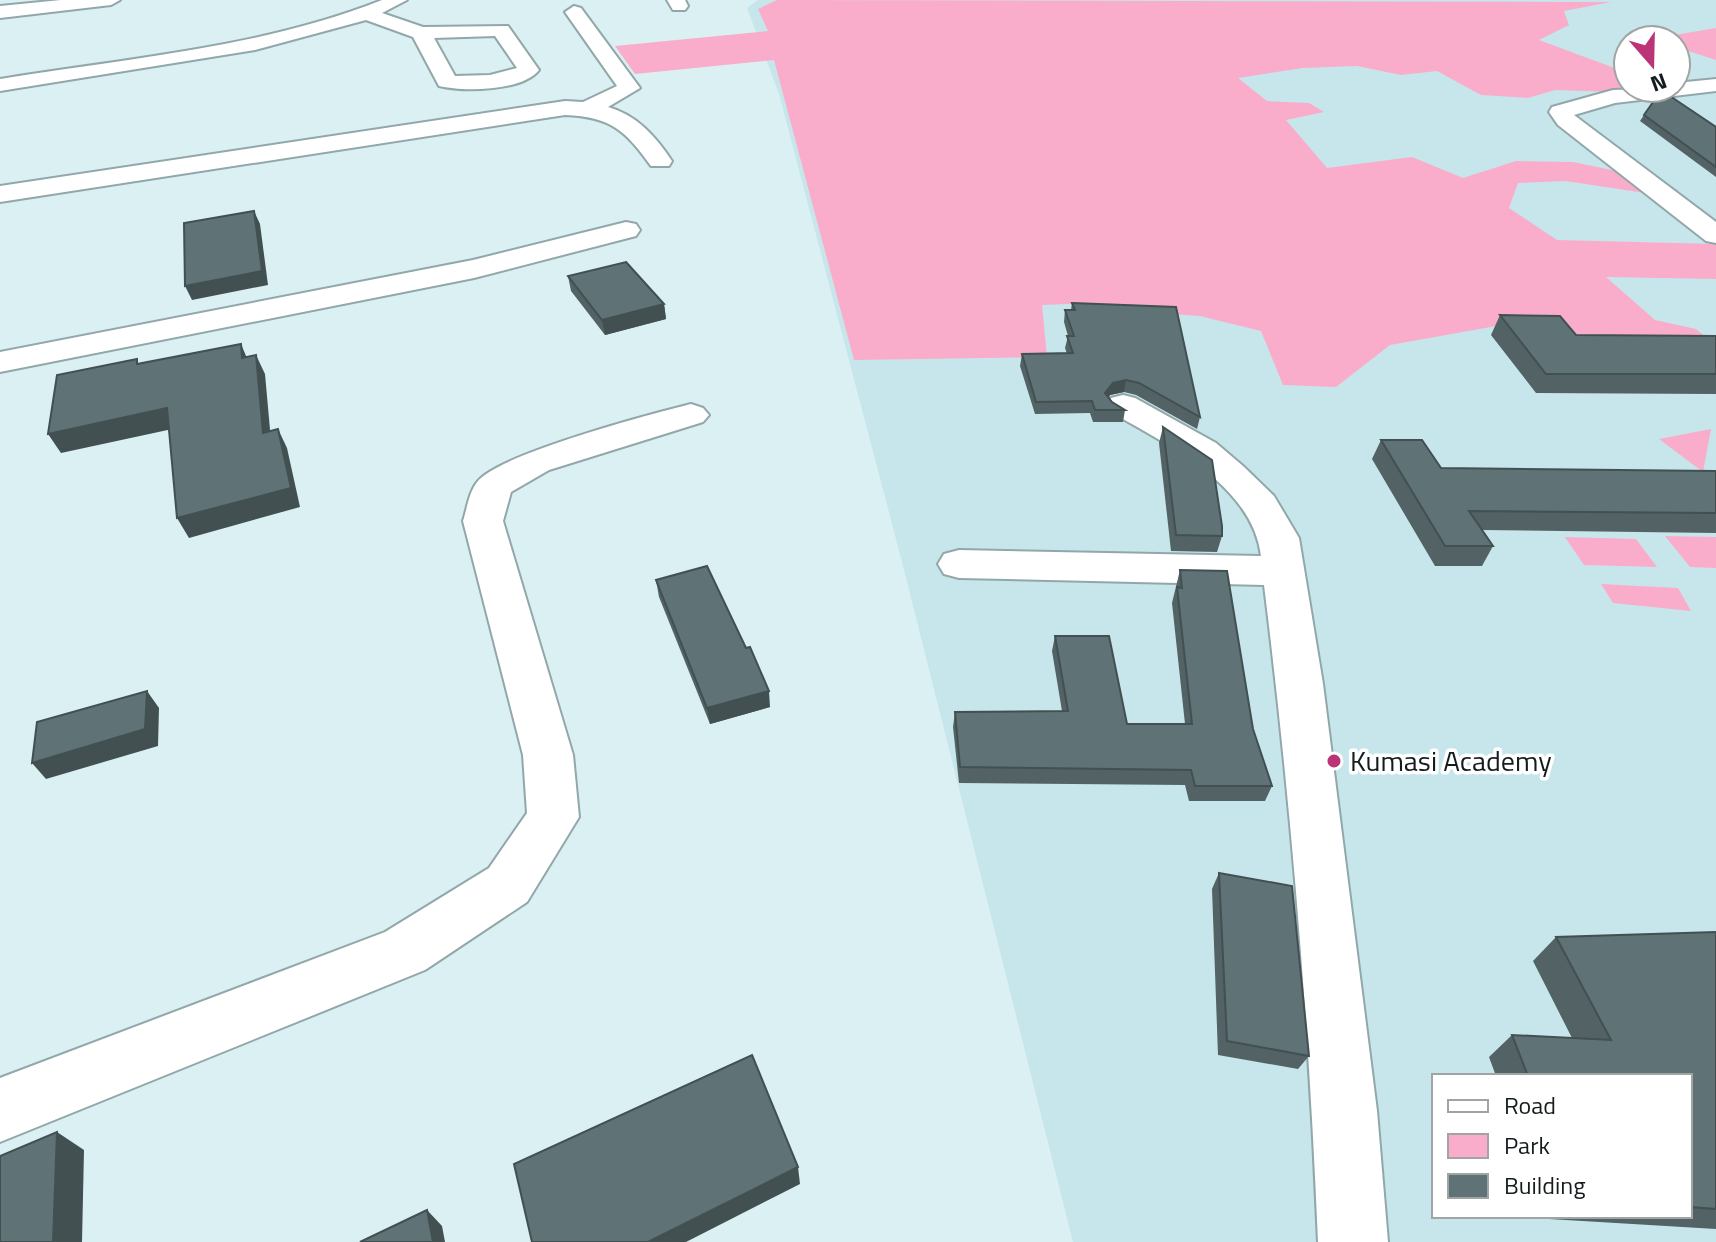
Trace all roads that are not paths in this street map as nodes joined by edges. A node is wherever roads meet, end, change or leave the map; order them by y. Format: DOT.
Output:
graph roads {
  1 [pos="111,0"];
  2 [pos="398,0"];
  3 [pos="0,12"];
  4 [pos="574,12"];
  5 [pos="368,14"];
  6 [pos="421,33"];
  7 [pos="156,60"];
  8 [pos="0,70"];
  9 [pos="0,85"];
  10 [pos="1716,85"];
  11 [pos="589,108"];
  12 [pos="660,161"];
  13 [pos="0,194"];
  14 [pos="626,230"];
  15 [pos="1716,235"];
  16 [pos="0,362"];
  17 [pos="1123,405"];
  18 [pos="691,415"];
  19 [pos="959,564"];
  20 [pos="1283,571"];
  21 [pos="0,1110"];
  22 [pos="1353,1242"];
  1 -- 3 [label="street"];
  2 -- 5 [label="street"];
  4 -- 11 [label="street"];
  5 -- 6 [label="street"];
  5 -- 7 [label="street"];
  6 -- 6 [label="street"];
  7 -- 8 [label="street"];
  7 -- 9 [label="street"];
  10 -- 15 [label="street"];
  11 -- 12 [label="street"];
  11 -- 13 [label="street"];
  14 -- 16 [label="street"];
  17 -- 20 [label="street"];
  18 -- 21 [label="street"];
  19 -- 20 [label="street"];
  20 -- 22 [label="street"];
}
